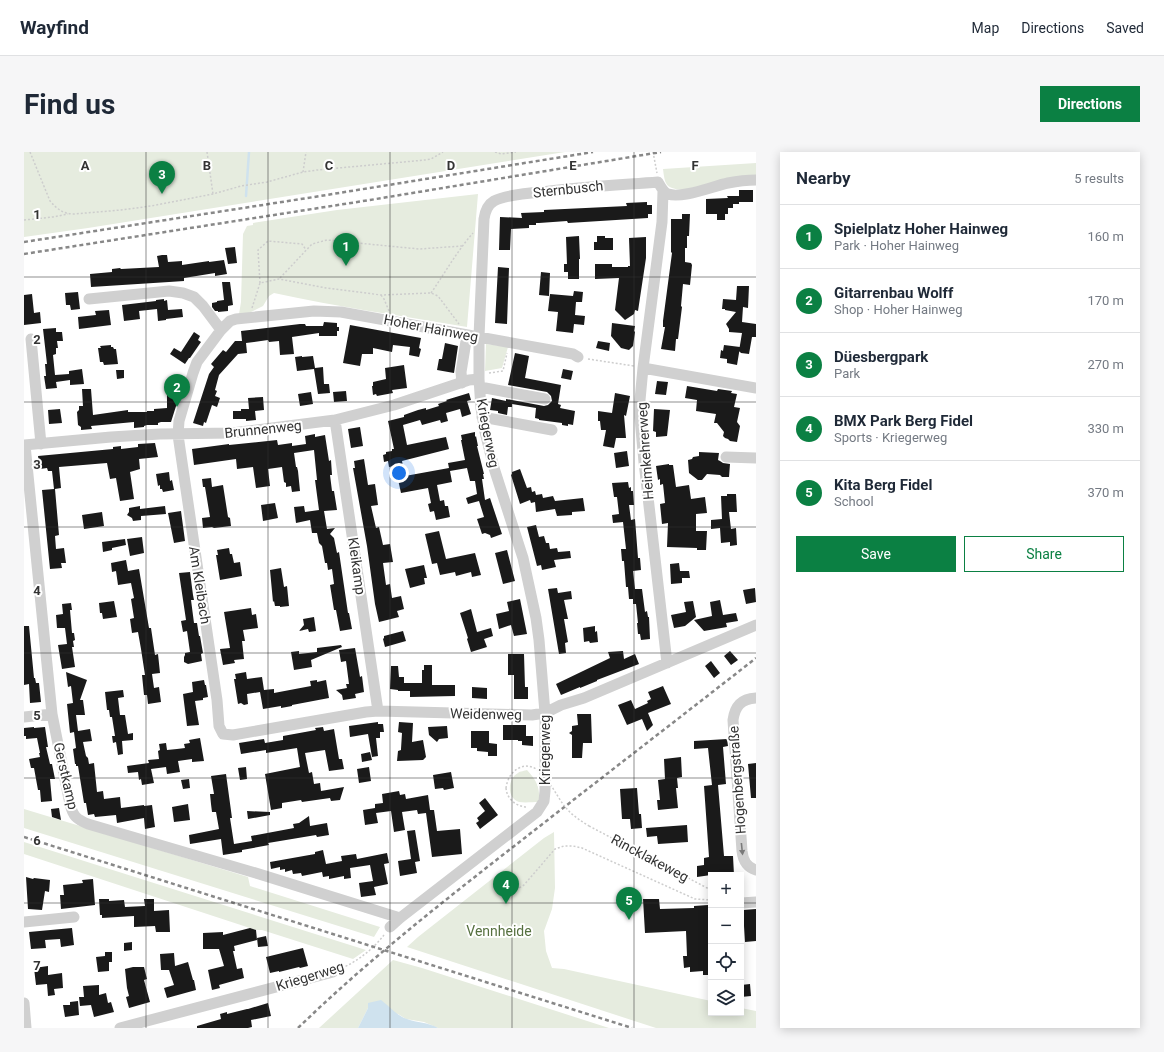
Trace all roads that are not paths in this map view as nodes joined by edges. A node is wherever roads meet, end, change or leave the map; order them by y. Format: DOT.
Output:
graph roads {
  1 [pos="756,180"];
  2 [pos="661,187"];
  3 [pos="485,216"];
  4 [pos="89,299"];
  5 [pos="221,330"];
  6 [pos="467,335"];
  7 [pos="479,338"];
  8 [pos="31,340"];
  9 [pos="578,357"];
  10 [pos="643,368"];
  11 [pos="479,380"];
  12 [pos="462,383"];
  13 [pos="756,388"];
  14 [pos="546,399"];
  15 [pos="482,417"];
  16 [pos="335,420"];
  17 [pos="552,430"];
  18 [pos="178,435"];
  19 [pos="41,444"];
  20 [pos="24,445"];
  21 [pos="726,457"];
  22 [pos="756,458"];
  23 [pos="756,624"];
  24 [pos="667,663"];
  25 [pos="756,698"];
  26 [pos="378,712"];
  27 [pos="545,713"];
  28 [pos="52,714"];
  29 [pos="24,717"];
  30 [pos="223,734"];
  31 [pos="756,870"];
  32 [pos="756,902"];
  33 [pos="744,903"];
  34 [pos="74,917"];
  35 [pos="400,918"];
  36 [pos="24,922"];
  37 [pos="390,927"];
  38 [pos="334,972"];
  39 [pos="24,1003"];
  40 [pos="26,1028"];
  41 [pos="120,1028"];
  1 -- 2 [label="street, Sternbusch"];
  2 -- 3 [label="street, Sternbusch"];
  2 -- 10 [label="street, Heimkehrerweg"];
  3 -- 7 [label="street, Kriegerweg"];
  4 -- 5 [label="street"];
  5 -- 6 [label="street, Hoher Hainweg"];
  5 -- 18 [label="street, Hoher Hainweg"];
  6 -- 7 [label="street, Hoher Hainweg"];
  6 -- 12 [label="street"];
  7 -- 9 [label="street, Hoher Hainweg"];
  7 -- 11 [label="street, Kriegerweg"];
  8 -- 19 [label="street"];
  10 -- 13 [label="street"];
  10 -- 24 [label="street, Heimkehrerweg"];
  11 -- 12 [label="street, Brunnenweg"];
  11 -- 14 [label="street"];
  11 -- 15 [label="street, Kriegerweg"];
  12 -- 16 [label="street, Brunnenweg"];
  15 -- 17 [label="street"];
  15 -- 27 [label="street, Kriegerweg"];
  16 -- 18 [label="street, Brunnenweg"];
  16 -- 26 [label="street, Kleikamp"];
  18 -- 19 [label="street, Brunnenweg"];
  18 -- 30 [label="street, Am Kleibach"];
  19 -- 20 [label="street, Brunnenweg"];
  20 -- 28 [label="street, Gerstkamp"];
  21 -- 22 [label="street"];
  23 -- 24 [label="street, Weidenweg"];
  24 -- 27 [label="street, Weidenweg"];
  25 -- 31 [label="street, Hogenbergstraße, one-way"];
  26 -- 27 [label="street, Weidenweg"];
  26 -- 30 [label="street, Weidenweg"];
  27 -- 35 [label="street, Kriegerweg"];
  28 -- 29 [label="street"];
  28 -- 35 [label="street, Gerstkamp"];
  32 -- 33 [label="street"];
  34 -- 36 [label="street"];
  35 -- 37 [label="street"];
  38 -- 41 [label="street, Kriegerweg"];
  39 -- 40 [label="street"];
}
